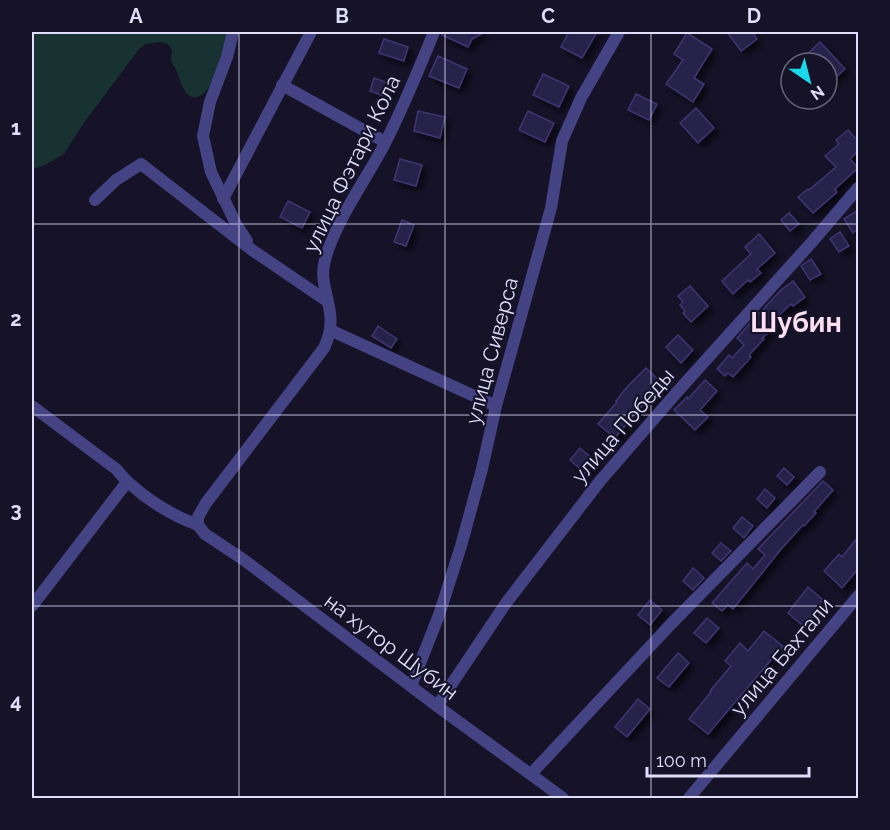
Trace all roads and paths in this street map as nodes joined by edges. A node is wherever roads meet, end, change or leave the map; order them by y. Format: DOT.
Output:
graph roads {
  1 [pos="233,32"];
  2 [pos="311,32"];
  3 [pos="434,32"];
  4 [pos="619,32"];
  5 [pos="282,85"];
  6 [pos="385,142"];
  7 [pos="858,188"];
  8 [pos="223,199"];
  9 [pos="95,200"];
  10 [pos="252,250"];
  11 [pos="327,301"];
  12 [pos="330,330"];
  13 [pos="32,406"];
  14 [pos="496,406"];
  15 [pos="820,472"];
  16 [pos="127,482"];
  17 [pos="198,525"];
  18 [pos="858,596"];
  19 [pos="32,606"];
  20 [pos="411,686"];
  21 [pos="437,706"];
  22 [pos="531,774"];
  23 [pos="563,798"];
  24 [pos="689,798"];
  1 -- 8 [label="street"];
  2 -- 5 [label="street"];
  3 -- 6 [label="street, улица Фэтари Кола"];
  4 -- 14 [label="street, улица Сиверса"];
  5 -- 6 [label="street"];
  5 -- 8 [label="street"];
  6 -- 11 [label="street, улица Фэтари Кола"];
  7 -- 21 [label="street, улица Победы"];
  8 -- 10 [label="street"];
  9 -- 10 [label="street"];
  10 -- 11 [label="street"];
  11 -- 12 [label="street, улица Фэтари Кола"];
  12 -- 14 [label="street"];
  12 -- 17 [label="street, улица Фэтари Кола"];
  13 -- 16 [label="street, на хутор Шубин"];
  14 -- 20 [label="street, улица Сиверса"];
  15 -- 22 [label="street"];
  16 -- 17 [label="street, на хутор Шубин"];
  16 -- 19 [label="street"];
  17 -- 20 [label="street, на хутор Шубин"];
  18 -- 24 [label="street, улица Бахтали"];
  20 -- 21 [label="street, на хутор Шубин"];
  21 -- 22 [label="street, на хутор Шубин"];
  22 -- 23 [label="street, на хутор Шубин"];
}
